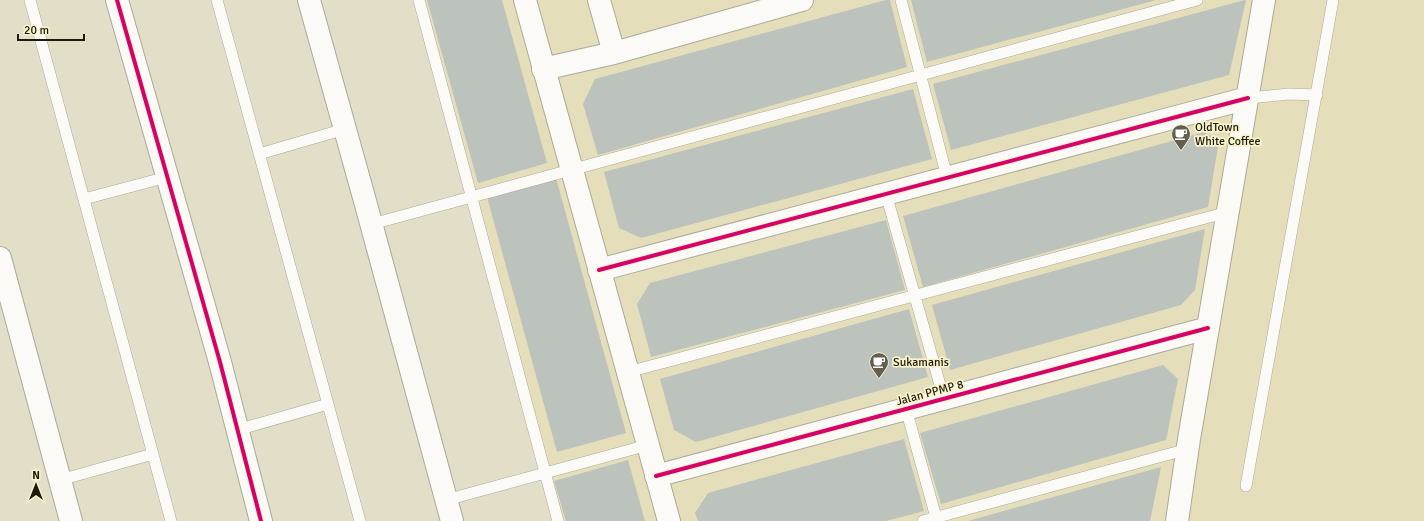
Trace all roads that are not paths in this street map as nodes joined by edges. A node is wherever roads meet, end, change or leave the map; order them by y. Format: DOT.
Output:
graph roads {
  1 [pos="30,0"];
  2 [pos="117,0"];
  3 [pos="217,0"];
  4 [pos="309,0"];
  5 [pos="419,0"];
  6 [pos="524,0"];
  7 [pos="599,0"];
  8 [pos="802,0"];
  9 [pos="901,0"];
  10 [pos="1197,0"];
  11 [pos="1264,0"];
  12 [pos="1333,0"];
  13 [pos="614,53"];
  14 [pos="543,69"];
  15 [pos="920,75"];
  16 [pos="1317,95"];
  17 [pos="1248,98"];
  18 [pos="345,129"];
  19 [pos="259,154"];
  20 [pos="571,169"];
  21 [pos="167,177"];
  22 [pos="947,177"];
  23 [pos="886,194"];
  24 [pos="471,197"];
  25 [pos="84,200"];
  26 [pos="1228,212"];
  27 [pos="372,224"];
  28 [pos="0,258"];
  29 [pos="599,270"];
  30 [pos="914,295"];
  31 [pos="1208,328"];
  32 [pos="628,372"];
  33 [pos="944,399"];
  34 [pos="328,404"];
  35 [pos="906,409"];
  36 [pos="237,430"];
  37 [pos="648,445"];
  38 [pos="1188,449"];
  39 [pos="153,454"];
  40 [pos="545,473"];
  41 [pos="656,476"];
  42 [pos="60,480"];
  43 [pos="1246,486"];
  44 [pos="446,500"];
  45 [pos="936,519"];
  46 [pos="72,521"];
  47 [pos="171,521"];
  48 [pos="261,521"];
  49 [pos="360,521"];
  50 [pos="452,521"];
  51 [pos="558,521"];
  52 [pos="669,521"];
  53 [pos="923,521"];
  54 [pos="1177,521"];
  1 -- 25 [label="lane"];
  2 -- 21 [label="street"];
  3 -- 19 [label="lane"];
  4 -- 18 [label="street"];
  5 -- 24 [label="lane"];
  6 -- 14 [label="street"];
  7 -- 13 [label="street"];
  8 -- 13 [label="street"];
  9 -- 15 [label="lane"];
  10 -- 15 [label="lane"];
  11 -- 17 [label="street"];
  12 -- 16 [label="lane"];
  13 -- 14 [label="street"];
  14 -- 20 [label="street"];
  15 -- 20 [label="lane"];
  15 -- 22 [label="lane"];
  16 -- 17 [label="lane"];
  16 -- 43 [label="lane"];
  17 -- 22 [label="street"];
  17 -- 26 [label="street"];
  18 -- 19 [label="lane"];
  18 -- 27 [label="street"];
  19 -- 34 [label="lane"];
  20 -- 24 [label="lane"];
  20 -- 29 [label="street"];
  21 -- 25 [label="lane"];
  21 -- 36 [label="street"];
  22 -- 23 [label="street"];
  23 -- 29 [label="street"];
  23 -- 30 [label="lane"];
  24 -- 27 [label="lane"];
  24 -- 40 [label="lane"];
  25 -- 39 [label="lane"];
  26 -- 30 [label="lane"];
  26 -- 31 [label="street"];
  27 -- 44 [label="street"];
  28 -- 42 [label="street"];
  29 -- 32 [label="street"];
  30 -- 32 [label="lane"];
  30 -- 33 [label="lane"];
  31 -- 33 [label="street, Jalan PPMP 8"];
  31 -- 38 [label="street"];
  32 -- 37 [label="street"];
  33 -- 35 [label="street, Jalan PPMP 8"];
  34 -- 36 [label="lane"];
  34 -- 49 [label="lane"];
  35 -- 41 [label="street, Jalan PPMP 8"];
  35 -- 45 [label="lane"];
  36 -- 48 [label="street"];
  37 -- 40 [label="lane"];
  37 -- 41 [label="street"];
  38 -- 45 [label="lane"];
  38 -- 54 [label="street"];
  39 -- 42 [label="lane"];
  39 -- 47 [label="lane"];
  40 -- 44 [label="lane"];
  40 -- 51 [label="lane"];
  41 -- 52 [label="street"];
  42 -- 46 [label="street"];
  44 -- 50 [label="street"];
  45 -- 53 [label="lane"];
}
